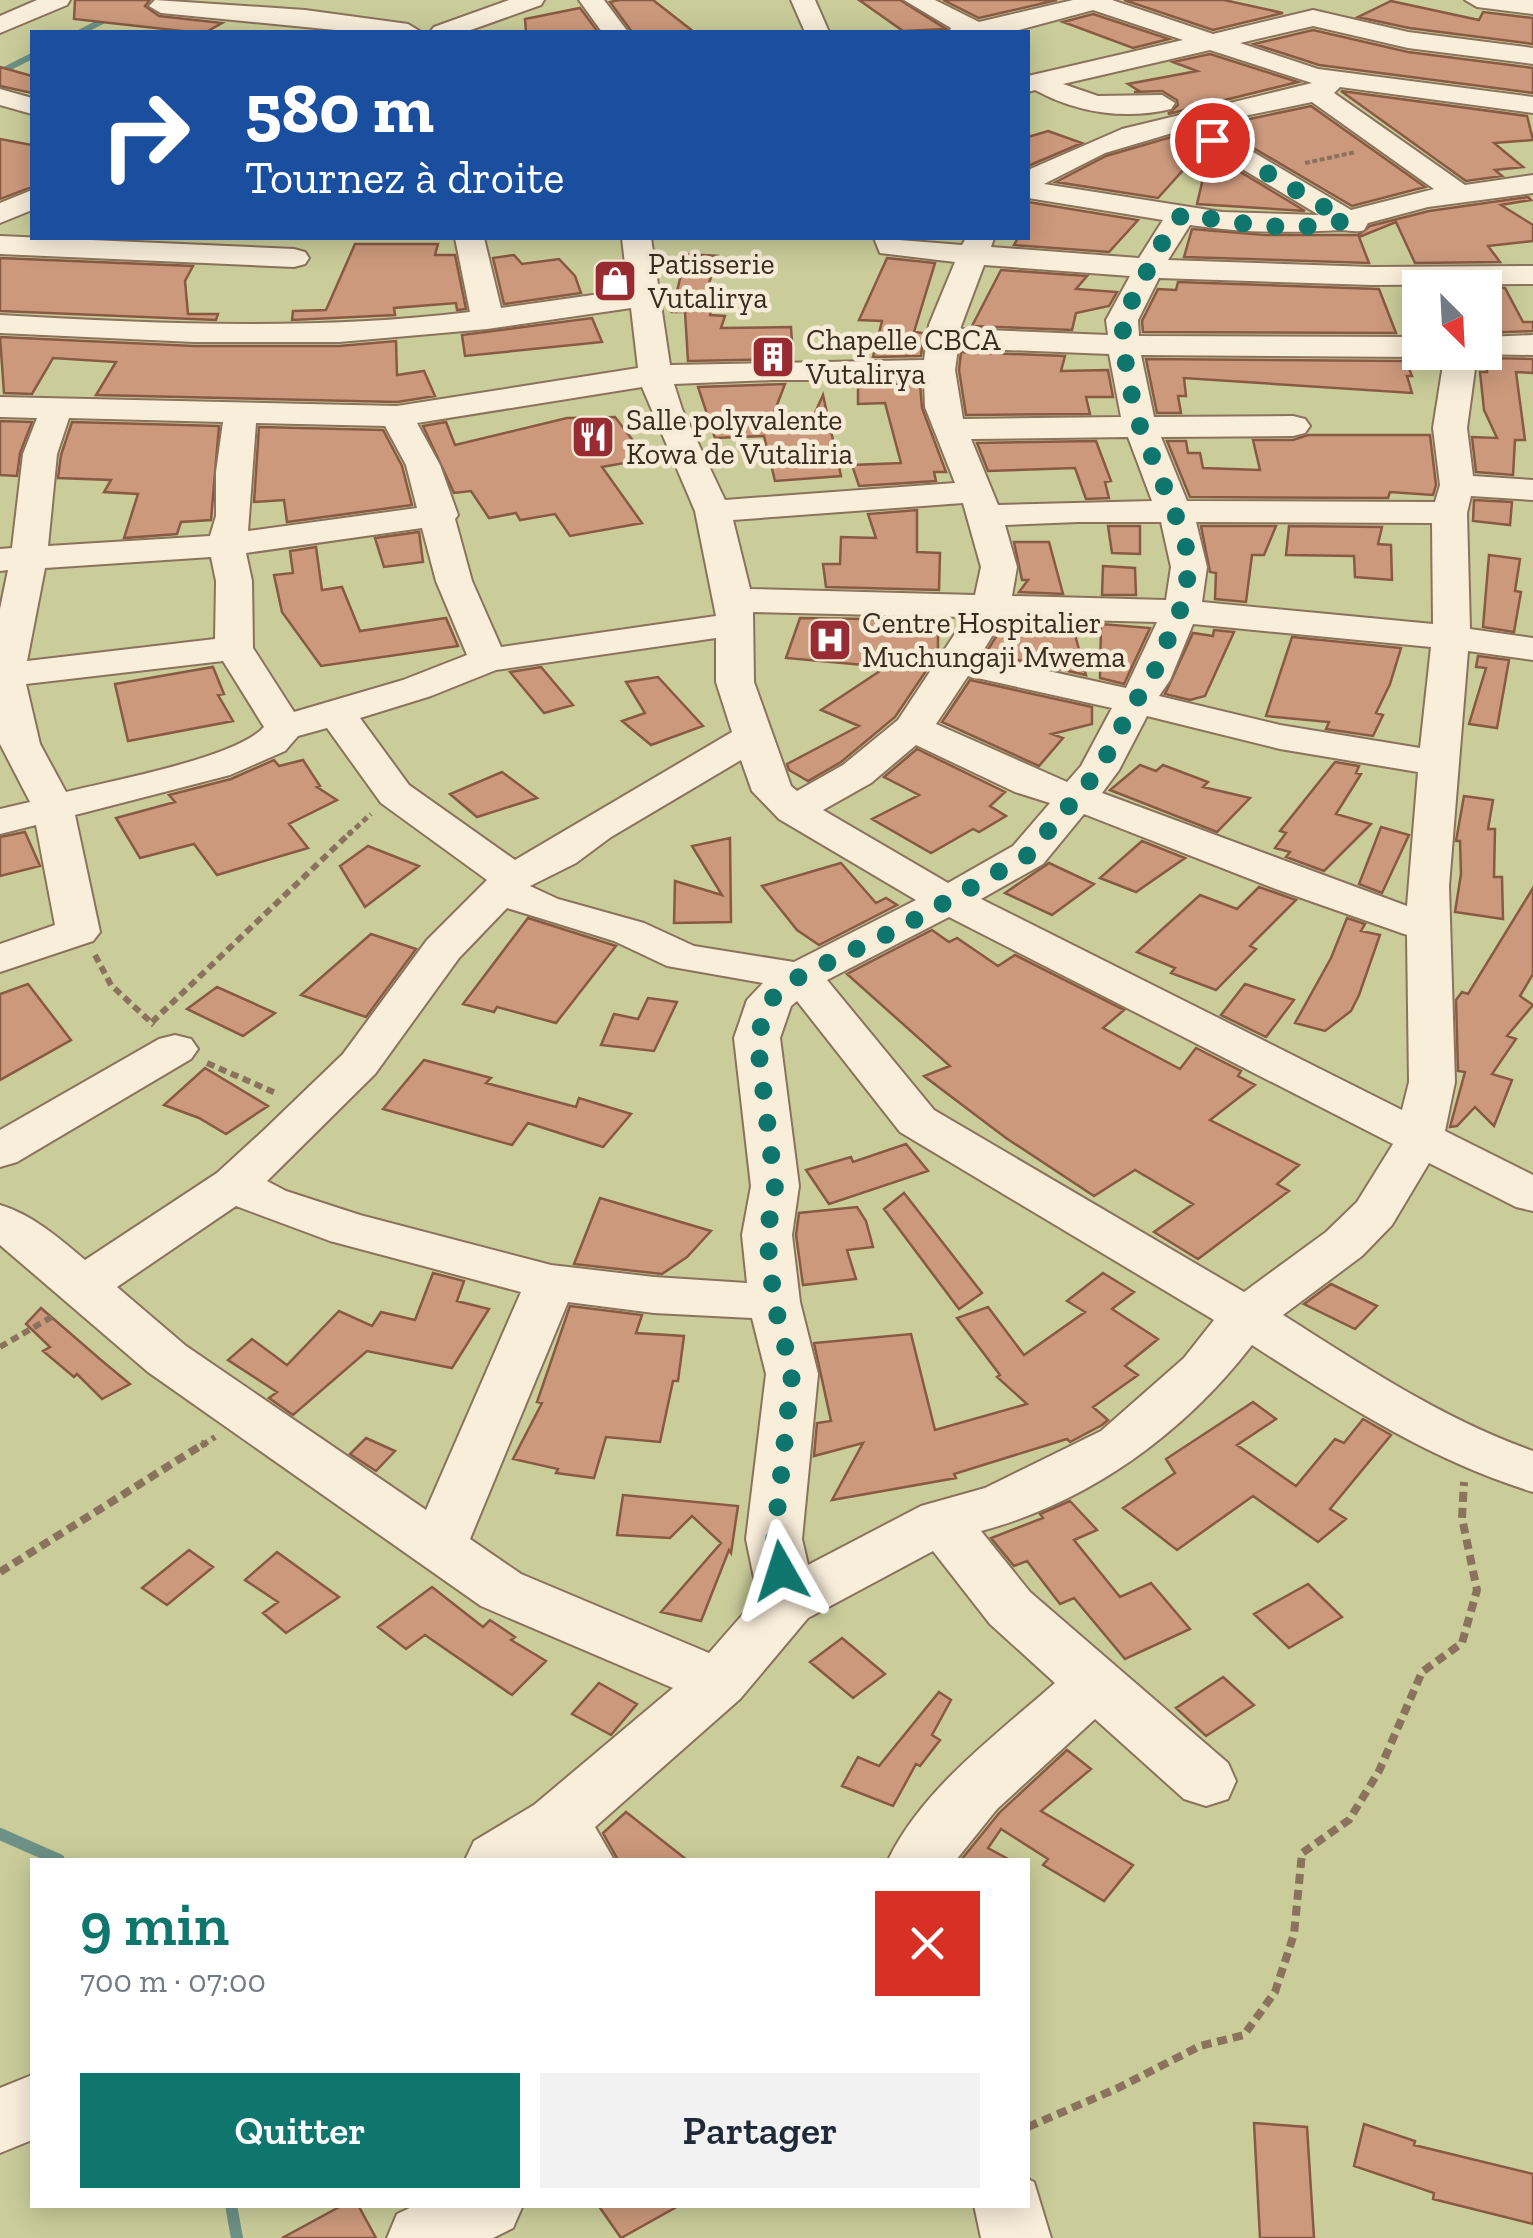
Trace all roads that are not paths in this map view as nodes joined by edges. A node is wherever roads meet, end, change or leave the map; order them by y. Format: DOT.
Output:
graph roads {
  1 [pos="58,0"];
  2 [pos="532,0"];
  3 [pos="592,0"];
  4 [pos="803,0"];
  5 [pos="916,0"];
  6 [pos="1275,0"];
  7 [pos="1361,0"];
  8 [pos="1477,0"];
  9 [pos="1090,1"];
  10 [pos="1528,5"];
  11 [pos="161,6"];
  12 [pos="263,7"];
  13 [pos="1322,16"];
  14 [pos="0,25"];
  15 [pos="229,30"];
  16 [pos="396,30"];
  17 [pos="449,30"];
  18 [pos="614,30"];
  19 [pos="816,30"];
  20 [pos="968,30"];
  21 [pos="980,30"];
  22 [pos="1216,43"];
  23 [pos="1533,56"];
  24 [pos="1035,78"];
  25 [pos="1324,86"];
  26 [pos="0,97"];
  27 [pos="1162,103"];
  28 [pos="30,105"];
  29 [pos="1533,105"];
  30 [pos="1186,123"];
  31 [pos="1030,180"];
  32 [pos="1533,184"];
  33 [pos="26,187"];
  34 [pos="1030,190"];
  35 [pos="1457,193"];
  36 [pos="0,214"];
  37 [pos="1182,214"];
  38 [pos="1346,220"];
  39 [pos="469,240"];
  40 [pos="637,240"];
  41 [pos="889,242"];
  42 [pos="0,245"];
  43 [pos="975,247"];
  44 [pos="298,248"];
  45 [pos="1149,269"];
  46 [pos="1412,270"];
  47 [pos="1533,274"];
  48 [pos="1502,277"];
  49 [pos="1402,282"];
  50 [pos="643,297"];
  51 [pos="487,320"];
  52 [pos="0,324"];
  53 [pos="265,333"];
  54 [pos="1125,345"];
  55 [pos="1502,346"];
  56 [pos="1533,346"];
  57 [pos="1402,347"];
  58 [pos="942,354"];
  59 [pos="1458,370"];
  60 [pos="655,375"];
  61 [pos="0,407"];
  62 [pos="57,407"];
  63 [pos="241,414"];
  64 [pos="396,416"];
  65 [pos="1140,426"];
  66 [pos="1293,426"];
  67 [pos="953,428"];
  68 [pos="1533,490"];
  69 [pos="1453,499"];
  70 [pos="980,504"];
  71 [pos="713,511"];
  72 [pos="1175,513"];
  73 [pos="440,516"];
  74 [pos="226,544"];
  75 [pos="14,560"];
  76 [pos="991,608"];
  77 [pos="1179,611"];
  78 [pos="736,612"];
  79 [pos="1449,636"];
  80 [pos="234,648"];
  81 [pos="1533,649"];
  82 [pos="488,660"];
  83 [pos="958,663"];
  84 [pos="2,675"];
  85 [pos="1134,703"];
  86 [pos="337,714"];
  87 [pos="284,728"];
  88 [pos="912,728"];
  89 [pos="752,737"];
  90 [pos="1437,762"];
  91 [pos="1076,797"];
  92 [pos="53,807"];
  93 [pos="794,810"];
  94 [pos="0,822"];
  95 [pos="507,883"];
  96 [pos="950,898"];
  97 [pos="1429,928"];
  98 [pos="0,959"];
  99 [pos="800,976"];
  100 [pos="164,1036"];
  101 [pos="1420,1138"];
  102 [pos="0,1150"];
  103 [pos="234,1184"];
  104 [pos="1533,1196"];
  105 [pos="0,1222"];
  106 [pos="551,1282"];
  107 [pos="81,1287"];
  108 [pos="774,1302"];
  109 [pos="1246,1316"];
  110 [pos="1533,1472"];
  111 [pos="941,1521"];
  112 [pos="438,1548"];
  113 [pos="788,1602"];
  114 [pos="720,1682"];
  115 [pos="1095,1683"];
  116 [pos="1206,1781"];
  117 [pos="569,1841"];
  118 [pos="504,1858"];
  119 [pos="921,1858"];
  120 [pos="30,2107"];
  121 [pos="0,2122"];
  122 [pos="482,2208"];
  123 [pos="1009,2208"];
  124 [pos="422,2238"];
  125 [pos="1016,2238"];
  1 -- 14 [label="street"];
  2 -- 17 [label="street"];
  3 -- 18 [label="street"];
  4 -- 19 [label="street"];
  5 -- 20 [label="street"];
  6 -- 13 [label="street"];
  7 -- 13 [label="street"];
  8 -- 10 [label="street"];
  9 -- 21 [label="street"];
  9 -- 22 [label="street"];
  11 -- 12 [label="street"];
  12 -- 15 [label="street"];
  12 -- 16 [label="street"];
  13 -- 22 [label="street"];
  13 -- 23 [label="street"];
  22 -- 24 [label="street"];
  22 -- 25 [label="street"];
  24 -- 27 [label="street"];
  25 -- 29 [label="street"];
  25 -- 30 [label="street"];
  25 -- 35 [label="street"];
  26 -- 28 [label="street"];
  30 -- 31 [label="street"];
  30 -- 38 [label="street"];
  32 -- 35 [label="street"];
  33 -- 36 [label="street"];
  34 -- 37 [label="street"];
  35 -- 38 [label="street"];
  37 -- 38 [label="street"];
  37 -- 45 [label="street"];
  38 -- 46 [label="street"];
  39 -- 51 [label="street"];
  40 -- 50 [label="street"];
  41 -- 43 [label="street"];
  42 -- 44 [label="street"];
  43 -- 45 [label="street"];
  43 -- 58 [label="street"];
  44 -- 53 [label="street"];
  45 -- 49 [label="street"];
  45 -- 54 [label="street"];
  47 -- 48 [label="street"];
  50 -- 51 [label="street"];
  50 -- 60 [label="street"];
  51 -- 53 [label="street"];
  52 -- 53 [label="street"];
  54 -- 57 [label="street"];
  54 -- 58 [label="street"];
  54 -- 65 [label="street"];
  55 -- 56 [label="street"];
  58 -- 60 [label="street"];
  58 -- 67 [label="street"];
  59 -- 69 [label="street"];
  60 -- 64 [label="street"];
  60 -- 71 [label="street"];
  61 -- 62 [label="street"];
  62 -- 63 [label="street"];
  62 -- 75 [label="street"];
  63 -- 64 [label="street"];
  63 -- 74 [label="street"];
  64 -- 73 [label="street"];
  65 -- 66 [label="street"];
  65 -- 67 [label="street"];
  65 -- 72 [label="street"];
  67 -- 70 [label="street"];
  68 -- 69 [label="street"];
  69 -- 72 [label="street"];
  69 -- 79 [label="street"];
  70 -- 71 [label="street"];
  70 -- 72 [label="street"];
  70 -- 76 [label="street"];
  71 -- 78 [label="street"];
  72 -- 77 [label="street"];
  73 -- 74 [label="street"];
  73 -- 82 [label="street"];
  74 -- 75 [label="street"];
  74 -- 80 [label="street"];
  75 -- 84 [label="street"];
  76 -- 77 [label="street"];
  76 -- 78 [label="street"];
  76 -- 83 [label="street"];
  77 -- 79 [label="street"];
  77 -- 85 [label="street"];
  78 -- 82 [label="street"];
  78 -- 89 [label="street"];
  79 -- 81 [label="street"];
  79 -- 90 [label="street"];
  80 -- 84 [label="street"];
  80 -- 87 [label="street"];
  82 -- 86 [label="street"];
  83 -- 85 [label="street"];
  83 -- 88 [label="street"];
  84 -- 92 [label="street"];
  85 -- 90 [label="street"];
  85 -- 91 [label="street"];
  86 -- 87 [label="street"];
  86 -- 95 [label="street"];
  87 -- 92 [label="street"];
  88 -- 91 [label="street"];
  88 -- 93 [label="street"];
  89 -- 93 [label="street"];
  89 -- 95 [label="street"];
  90 -- 97 [label="street"];
  91 -- 96 [label="street"];
  91 -- 97 [label="street"];
  92 -- 94 [label="street"];
  92 -- 98 [label="street"];
  93 -- 96 [label="street"];
  95 -- 99 [label="street"];
  95 -- 103 [label="street"];
  96 -- 99 [label="street"];
  96 -- 101 [label="street"];
  97 -- 101 [label="street"];
  99 -- 108 [label="street"];
  99 -- 109 [label="street"];
  100 -- 102 [label="street"];
  101 -- 104 [label="street"];
  101 -- 109 [label="street"];
  103 -- 106 [label="street"];
  103 -- 107 [label="street"];
  105 -- 107 [label="street"];
  106 -- 108 [label="street"];
  106 -- 112 [label="street"];
  107 -- 112 [label="street"];
  108 -- 113 [label="street"];
  109 -- 110 [label="street"];
  109 -- 111 [label="street"];
  111 -- 113 [label="street"];
  111 -- 115 [label="street"];
  112 -- 114 [label="street"];
  113 -- 114 [label="street"];
  114 -- 117 [label="street"];
  115 -- 116 [label="street"];
  115 -- 119 [label="street"];
  117 -- 118 [label="street"];
  120 -- 121 [label="street"];
  122 -- 124 [label="street"];
  123 -- 125 [label="street"];
}
